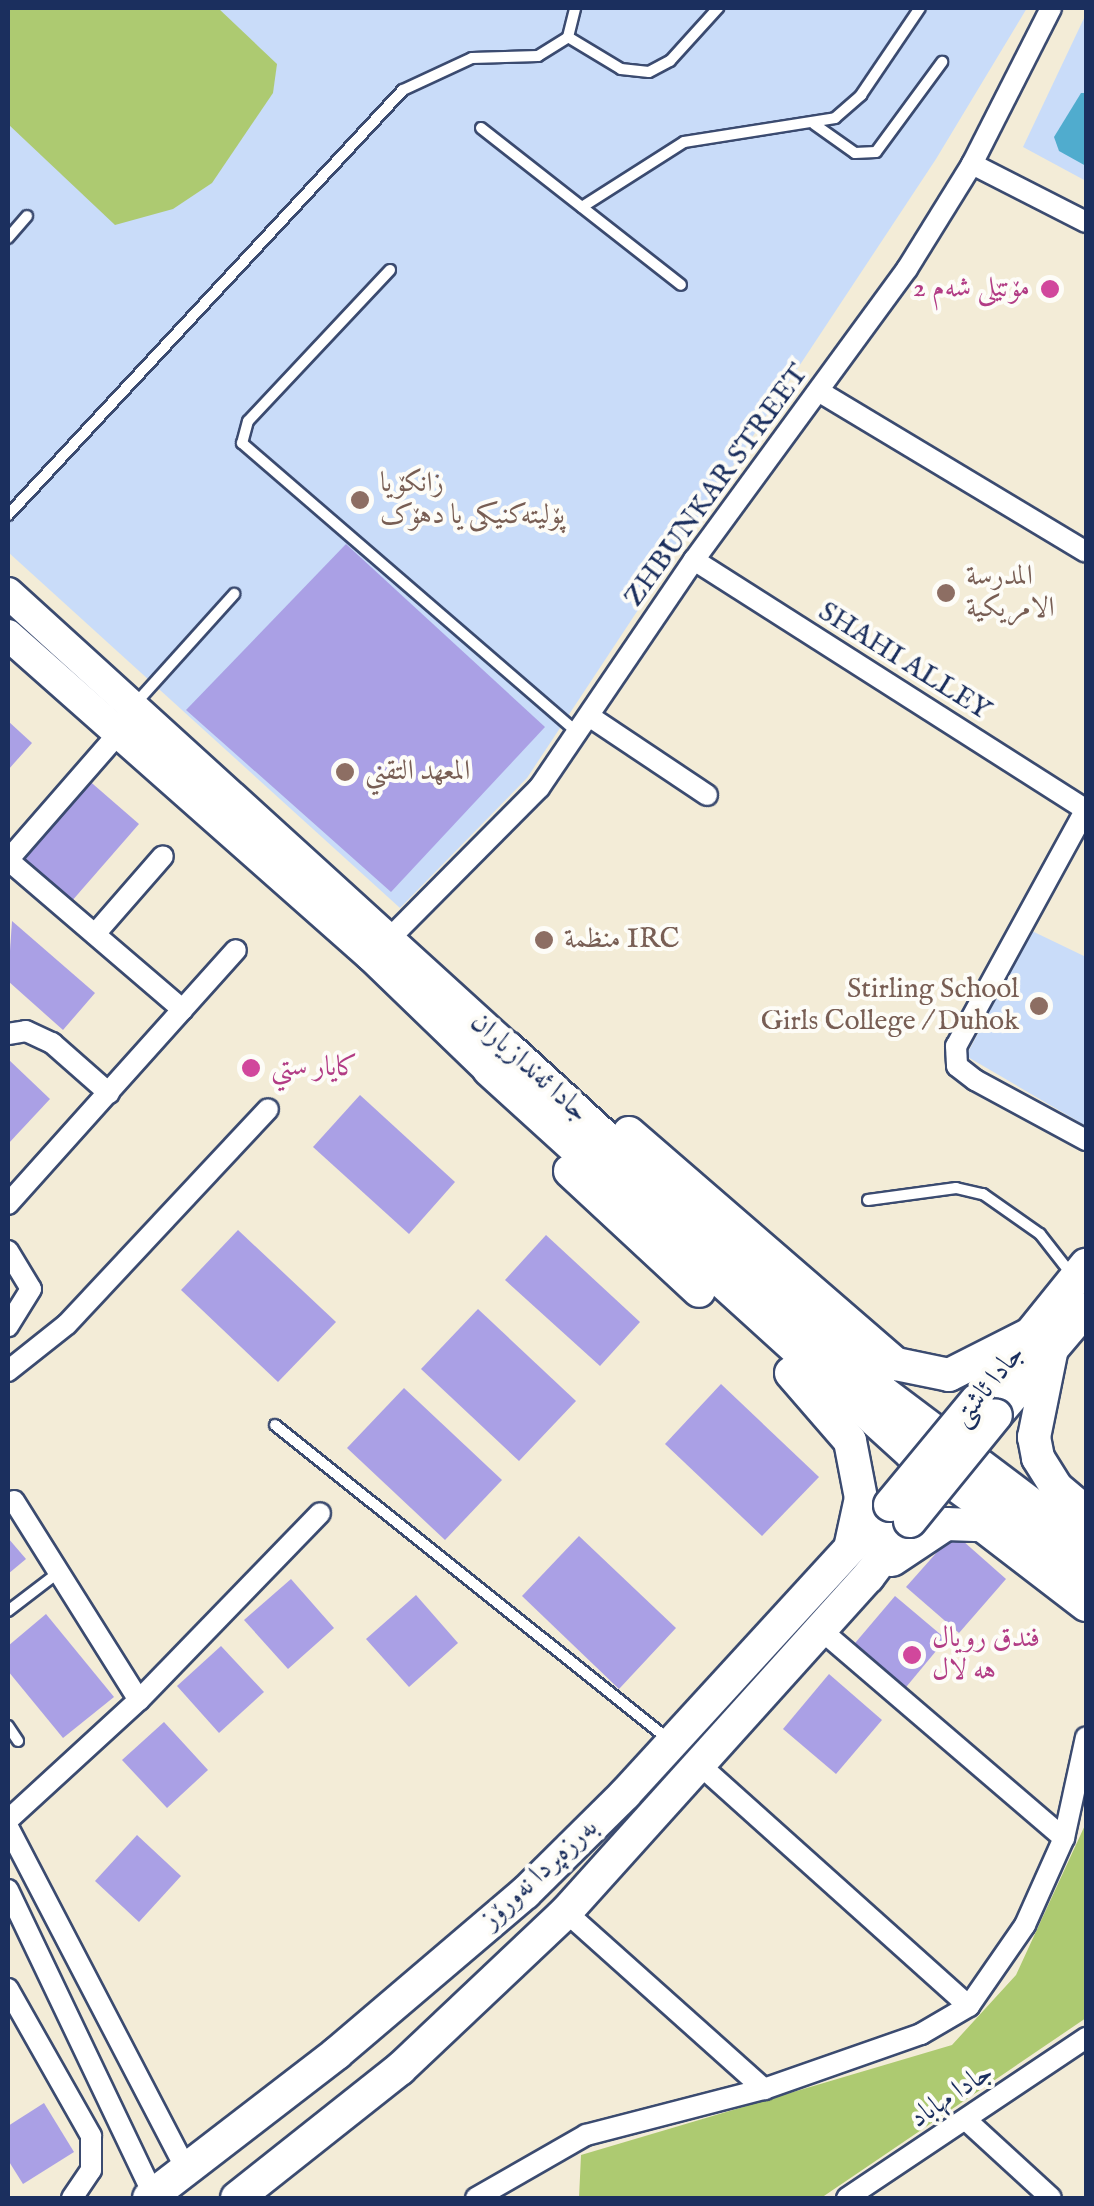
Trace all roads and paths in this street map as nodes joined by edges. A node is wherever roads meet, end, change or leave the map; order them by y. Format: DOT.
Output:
graph roads {
  1 [pos="575,8"];
  2 [pos="718,8"];
  3 [pos="920,8"];
  4 [pos="1052,8"];
  5 [pos="568,36"];
  6 [pos="942,62"];
  7 [pos="814,124"];
  8 [pos="481,128"];
  9 [pos="972,164"];
  10 [pos="582,207"];
  11 [pos="28,216"];
  12 [pos="1086,222"];
  13 [pos="8,238"];
  14 [pos="390,270"];
  15 [pos="681,285"];
  16 [pos="820,392"];
  17 [pos="8,514"];
  18 [pos="1086,552"];
  19 [pos="694,560"];
  20 [pos="8,593"];
  21 [pos="234,594"];
  22 [pos="8,636"];
  23 [pos="125,720"];
  24 [pos="584,725"];
  25 [pos="707,795"];
  26 [pos="1086,809"];
  27 [pos="163,856"];
  28 [pos="8,860"];
  29 [pos="94,934"];
  30 [pos="379,948"];
  31 [pos="236,950"];
  32 [pos="183,1010"];
  33 [pos="8,1034"];
  34 [pos="498,1059"];
  35 [pos="109,1093"];
  36 [pos="268,1110"];
  37 [pos="1086,1140"];
  38 [pos="868,1200"];
  39 [pos="8,1204"];
  40 [pos="8,1251"];
  41 [pos="1083,1285"];
  42 [pos="8,1326"];
  43 [pos="1041,1343"];
  44 [pos="8,1371"];
  45 [pos="276,1425"];
  46 [pos="14,1502"];
  47 [pos="320,1513"];
  48 [pos="900,1513"];
  49 [pos="1071,1536"];
  50 [pos="849,1548"];
  51 [pos="59,1572"];
  52 [pos="868,1576"];
  53 [pos="1086,1579"];
  54 [pos="1086,1605"];
  55 [pos="8,1610"];
  56 [pos="820,1630"];
  57 [pos="139,1700"];
  58 [pos="8,1726"];
  59 [pos="1086,1736"];
  60 [pos="18,1741"];
  61 [pos="673,1743"];
  62 [pos="700,1764"];
  63 [pos="8,1820"];
  64 [pos="8,1828"];
  65 [pos="1064,1838"];
  66 [pos="8,1890"];
  67 [pos="566,1912"];
  68 [pos="8,1989"];
  69 [pos="970,2006"];
  70 [pos="1086,2038"];
  71 [pos="764,2089"];
  72 [pos="966,2120"];
  73 [pos="188,2171"];
  74 [pos="152,2197"];
  75 [pos="72,2198"];
  76 [pos="237,2198"];
  77 [pos="476,2198"];
  78 [pos="847,2198"];
  79 [pos="1052,2198"];
  1 -- 5 [label="lane"];
  2 -- 5 [label="lane"];
  3 -- 7 [label="lane"];
  4 -- 9 [label="street, ZHBUNKAR STREET"];
  5 -- 17 [label="lane"];
  6 -- 7 [label="lane"];
  7 -- 10 [label="lane"];
  8 -- 10 [label="lane"];
  9 -- 12 [label="street"];
  9 -- 16 [label="street, ZHBUNKAR STREET"];
  10 -- 15 [label="lane"];
  11 -- 13 [label="lane"];
  14 -- 24 [label="lane"];
  16 -- 18 [label="street"];
  16 -- 19 [label="street, ZHBUNKAR STREET"];
  19 -- 24 [label="street, ZHBUNKAR STREET"];
  19 -- 26 [label="street, SHAHI ALLEY"];
  20 -- 23 [label="main road, جادا ئەندازیاران"];
  21 -- 23 [label="lane"];
  22 -- 23 [label="main road, جادا ئەندازیاران"];
  23 -- 28 [label="street"];
  23 -- 30 [label="main road, جادا ئەندازیاران"];
  24 -- 25 [label="street"];
  24 -- 30 [label="street, ZHBUNKAR STREET"];
  26 -- 37 [label="street"];
  27 -- 29 [label="street"];
  28 -- 29 [label="street"];
  29 -- 32 [label="street"];
  30 -- 34 [label="main road, جادا ئەندازیاران"];
  31 -- 32 [label="street"];
  32 -- 35 [label="street"];
  33 -- 35 [label="street"];
  34 -- 43 [label="main road"];
  34 -- 49 [label="main road, جادا ئەندازیاران"];
  34 -- 50 [label="main road"];
  35 -- 39 [label="street"];
  36 -- 44 [label="street"];
  38 -- 41 [label="lane"];
  40 -- 42 [label="street"];
  41 -- 43 [label="main road, جادا ئاشتی"];
  43 -- 48 [label="main road, جادا ئاشتی, bridge"];
  43 -- 49 [label="main road"];
  45 -- 61 [label="lane"];
  46 -- 51 [label="street"];
  47 -- 57 [label="street"];
  48 -- 50 [label="main road, بەرزەپردا نەورۆز"];
  48 -- 52 [label="main road, بەرزەپردا نەورۆز"];
  49 -- 53 [label="main road"];
  50 -- 61 [label="main road, بەرزەپردا نەورۆز"];
  51 -- 55 [label="lane"];
  51 -- 57 [label="street"];
  52 -- 54 [label="main road"];
  52 -- 56 [label="main road, بەرزەپردا نەورۆز"];
  56 -- 62 [label="main road, بەرزەپردا نەورۆز"];
  56 -- 65 [label="street"];
  57 -- 63 [label="street"];
  58 -- 60 [label="lane"];
  59 -- 65 [label="street"];
  61 -- 73 [label="main road, بەرزەپردا نەورۆز"];
  62 -- 67 [label="main road, بەرزەپردا نەورۆز"];
  62 -- 69 [label="street"];
  64 -- 73 [label="street"];
  65 -- 69 [label="street"];
  66 -- 74 [label="street"];
  67 -- 71 [label="street"];
  67 -- 76 [label="main road, بەرزەپردا نەورۆز"];
  68 -- 75 [label="street"];
  69 -- 71 [label="street"];
  70 -- 72 [label="street, جادا مهاباد"];
  71 -- 77 [label="street"];
  72 -- 78 [label="street, جادا مهاباد"];
  72 -- 79 [label="street"];
  73 -- 74 [label="main road, بەرزەپردا نەورۆز"];
}
